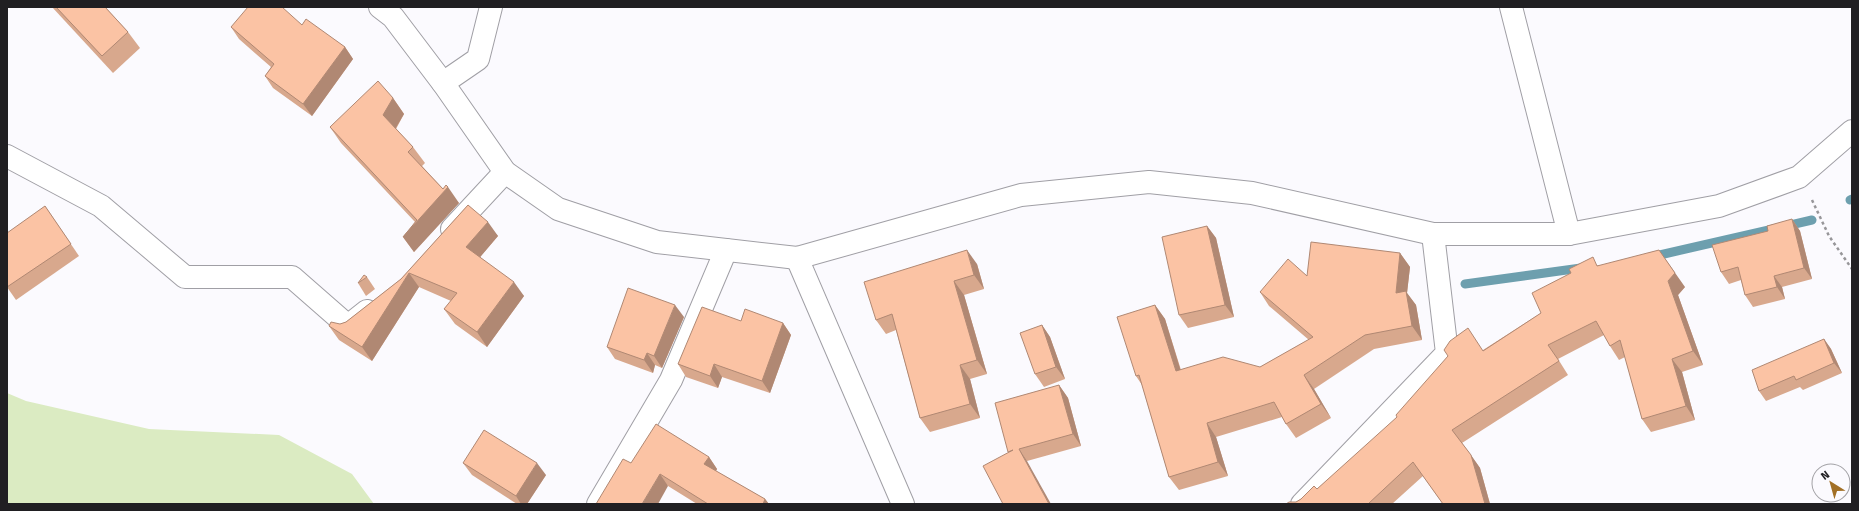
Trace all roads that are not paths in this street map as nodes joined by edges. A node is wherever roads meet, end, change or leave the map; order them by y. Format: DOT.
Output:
graph roads {
  1 [pos="380,7"];
  2 [pos="491,7"];
  3 [pos="1511,7"];
  4 [pos="443,83"];
  5 [pos="1852,131"];
  6 [pos="7,156"];
  7 [pos="505,172"];
  8 [pos="1433,234"];
  9 [pos="1569,234"];
  10 [pos="438,244"];
  11 [pos="726,250"];
  12 [pos="797,258"];
  13 [pos="384,298"];
  14 [pos="598,504"];
  15 [pos="903,504"];
  16 [pos="1302,504"];
  1 -- 4 [label="street"];
  2 -- 4 [label="street"];
  3 -- 9 [label="street"];
  4 -- 7 [label="street"];
  5 -- 9 [label="street"];
  6 -- 13 [label="street"];
  7 -- 10 [label="street"];
  7 -- 11 [label="street"];
  8 -- 9 [label="street"];
  8 -- 12 [label="street"];
  8 -- 16 [label="street"];
  11 -- 12 [label="street"];
  11 -- 14 [label="street"];
  12 -- 15 [label="street"];
}
